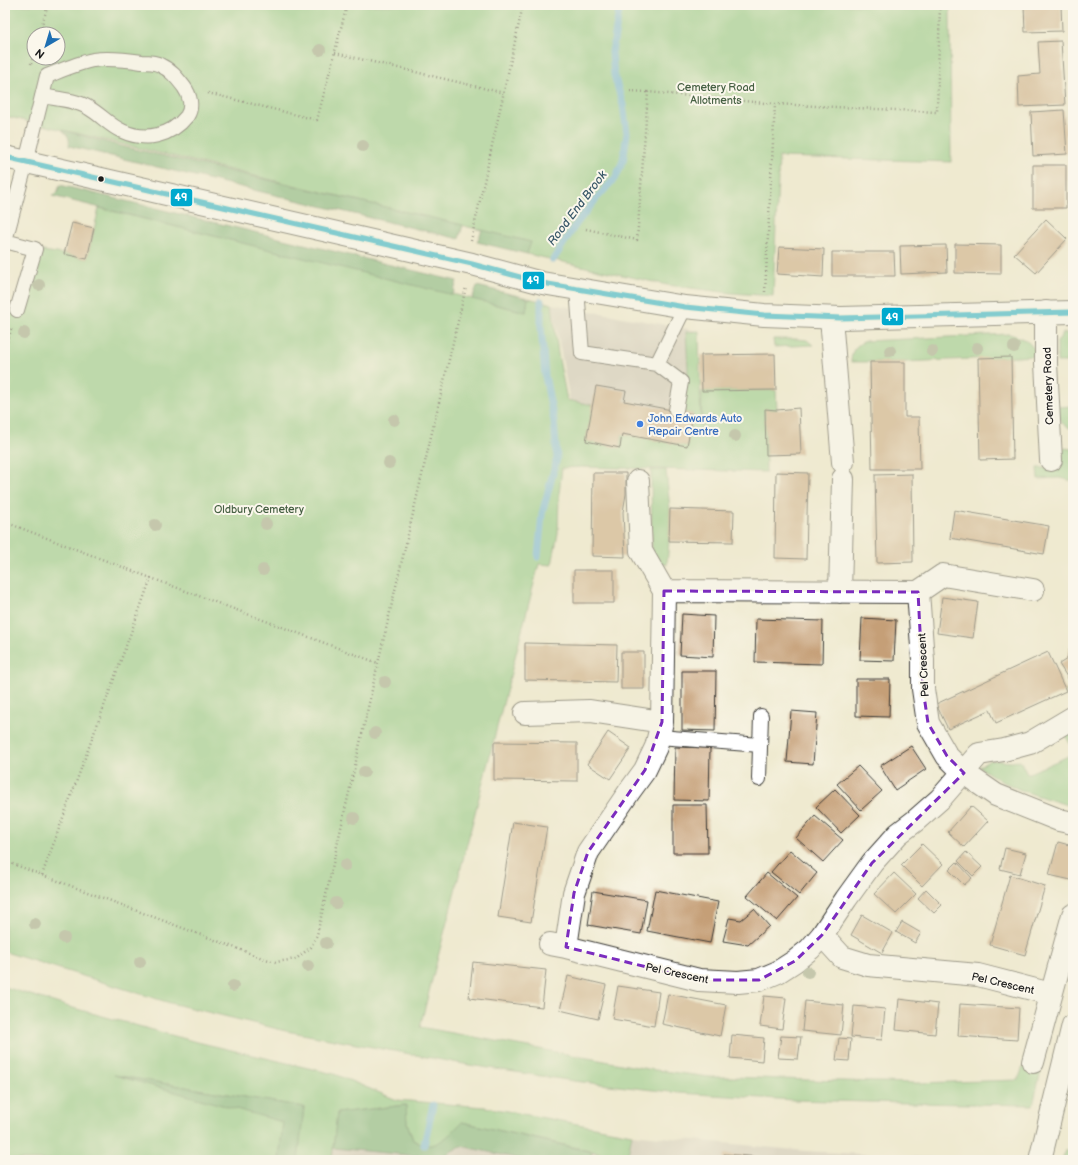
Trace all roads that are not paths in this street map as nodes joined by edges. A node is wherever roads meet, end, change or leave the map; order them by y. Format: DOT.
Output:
graph roads {
  1 [pos="42,96"];
  2 [pos="5,157"];
  3 [pos="26,162"];
  4 [pos="5,241"];
  5 [pos="577,288"];
  6 [pos="685,307"];
  7 [pos="17,310"];
  8 [pos="1046,312"];
  9 [pos="1073,312"];
  10 [pos="831,318"];
  11 [pos="657,364"];
  12 [pos="676,410"];
  13 [pos="1051,460"];
  14 [pos="638,481"];
  15 [pos="1034,590"];
  16 [pos="664,591"];
  17 [pos="840,592"];
  18 [pos="918,592"];
  19 [pos="525,713"];
  20 [pos="761,716"];
  21 [pos="1072,718"];
  22 [pos="660,730"];
  23 [pos="760,745"];
  24 [pos="964,773"];
  25 [pos="759,779"];
  26 [pos="1073,823"];
  27 [pos="1073,914"];
  28 [pos="822,935"];
  29 [pos="1051,994"];
  30 [pos="1073,1025"];
  31 [pos="1032,1062"];
  32 [pos="1040,1160"];
  1 -- 1 [label="lane"];
  1 -- 3 [label="lane"];
  2 -- 3 [label="street"];
  3 -- 4 [label="lane"];
  3 -- 5 [label="street"];
  4 -- 7 [label="lane"];
  5 -- 6 [label="street"];
  5 -- 11 [label="lane"];
  6 -- 10 [label="street"];
  6 -- 11 [label="lane"];
  8 -- 9 [label="street"];
  8 -- 10 [label="street"];
  8 -- 13 [label="street, Cemetery Road"];
  10 -- 17 [label="street"];
  11 -- 12 [label="lane"];
  14 -- 16 [label="street"];
  15 -- 18 [label="street"];
  16 -- 17 [label="street"];
  16 -- 22 [label="street, Pel Crescent"];
  17 -- 18 [label="street"];
  18 -- 24 [label="street, Pel Crescent"];
  19 -- 22 [label="street"];
  20 -- 23 [label="lane"];
  21 -- 24 [label="street"];
  22 -- 23 [label="lane"];
  22 -- 28 [label="street, Pel Crescent"];
  23 -- 25 [label="lane"];
  24 -- 26 [label="street, Pel Crescent"];
  24 -- 28 [label="street, Pel Crescent"];
  27 -- 29 [label="street"];
  28 -- 29 [label="street, Pel Crescent"];
  29 -- 31 [label="street"];
  30 -- 32 [label="street"];
}
